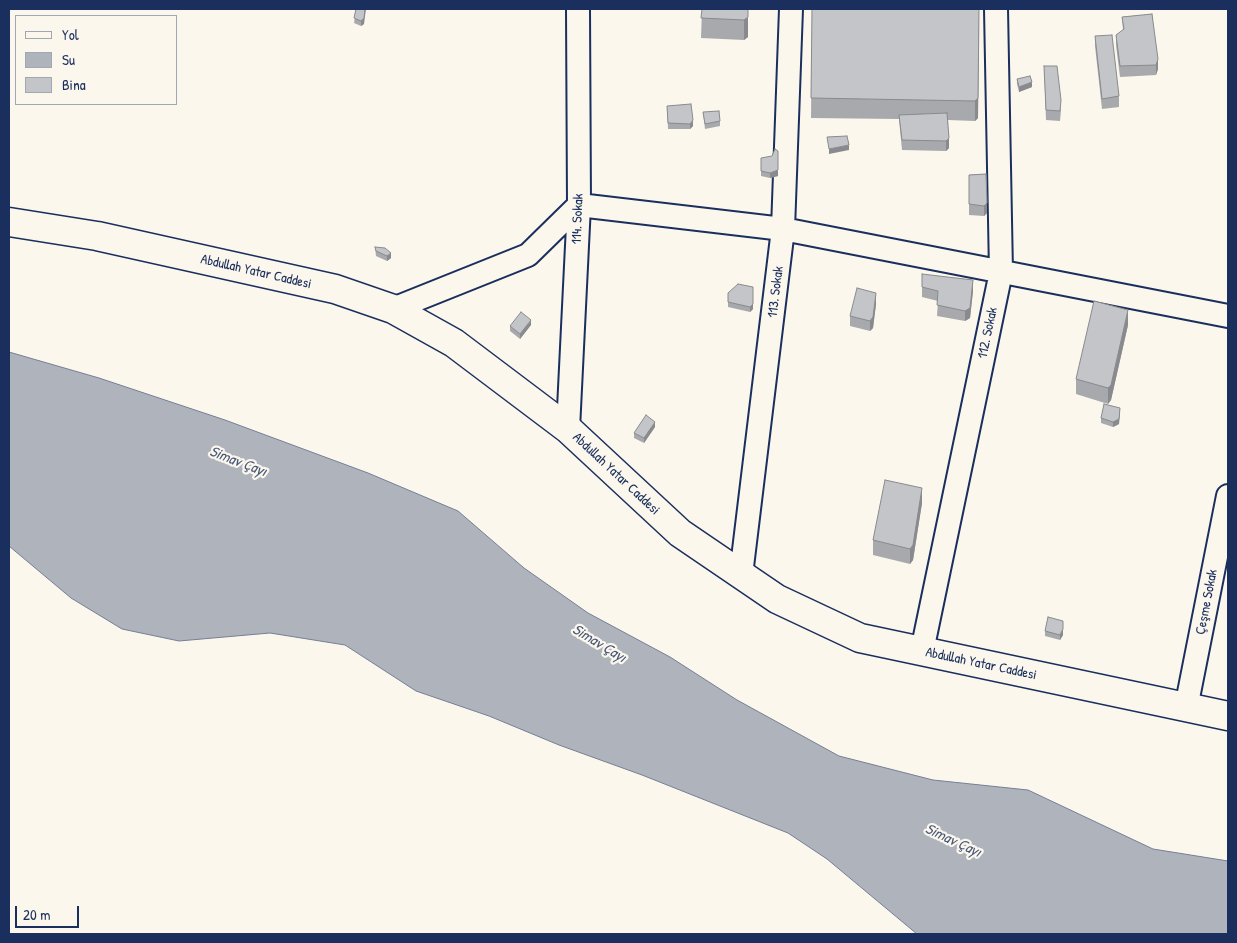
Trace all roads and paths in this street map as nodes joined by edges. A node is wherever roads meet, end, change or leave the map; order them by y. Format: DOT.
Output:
graph roads {
  1 [pos="578,9"];
  2 [pos="791,9"];
  3 [pos="996,9"];
  4 [pos="579,205"];
  5 [pos="9,222"];
  6 [pos="783,229"];
  7 [pos="1001,272"];
  8 [pos="393,309"];
  9 [pos="1228,316"];
  10 [pos="568,429"];
  11 [pos="1228,496"];
  12 [pos="741,575"];
  13 [pos="922,651"];
  14 [pos="1186,708"];
  15 [pos="1228,716"];
  1 -- 4 [label="street, 114. Sokak"];
  2 -- 6 [label="street, 113. Sokak"];
  3 -- 7 [label="street, 112. Sokak"];
  4 -- 6 [label="street"];
  4 -- 8 [label="street"];
  4 -- 10 [label="street, 114. Sokak"];
  5 -- 8 [label="street, Abdullah Yatar Caddesi"];
  6 -- 7 [label="street"];
  6 -- 12 [label="street, 113. Sokak"];
  7 -- 9 [label="street"];
  7 -- 13 [label="street, 112. Sokak"];
  8 -- 10 [label="street, Abdullah Yatar Caddesi"];
  10 -- 12 [label="street, Abdullah Yatar Caddesi"];
  11 -- 14 [label="street, Çeşme Sokak"];
  12 -- 13 [label="street, Abdullah Yatar Caddesi"];
  13 -- 14 [label="street, Abdullah Yatar Caddesi"];
  14 -- 15 [label="street, Abdullah Yatar Caddesi"];
}
